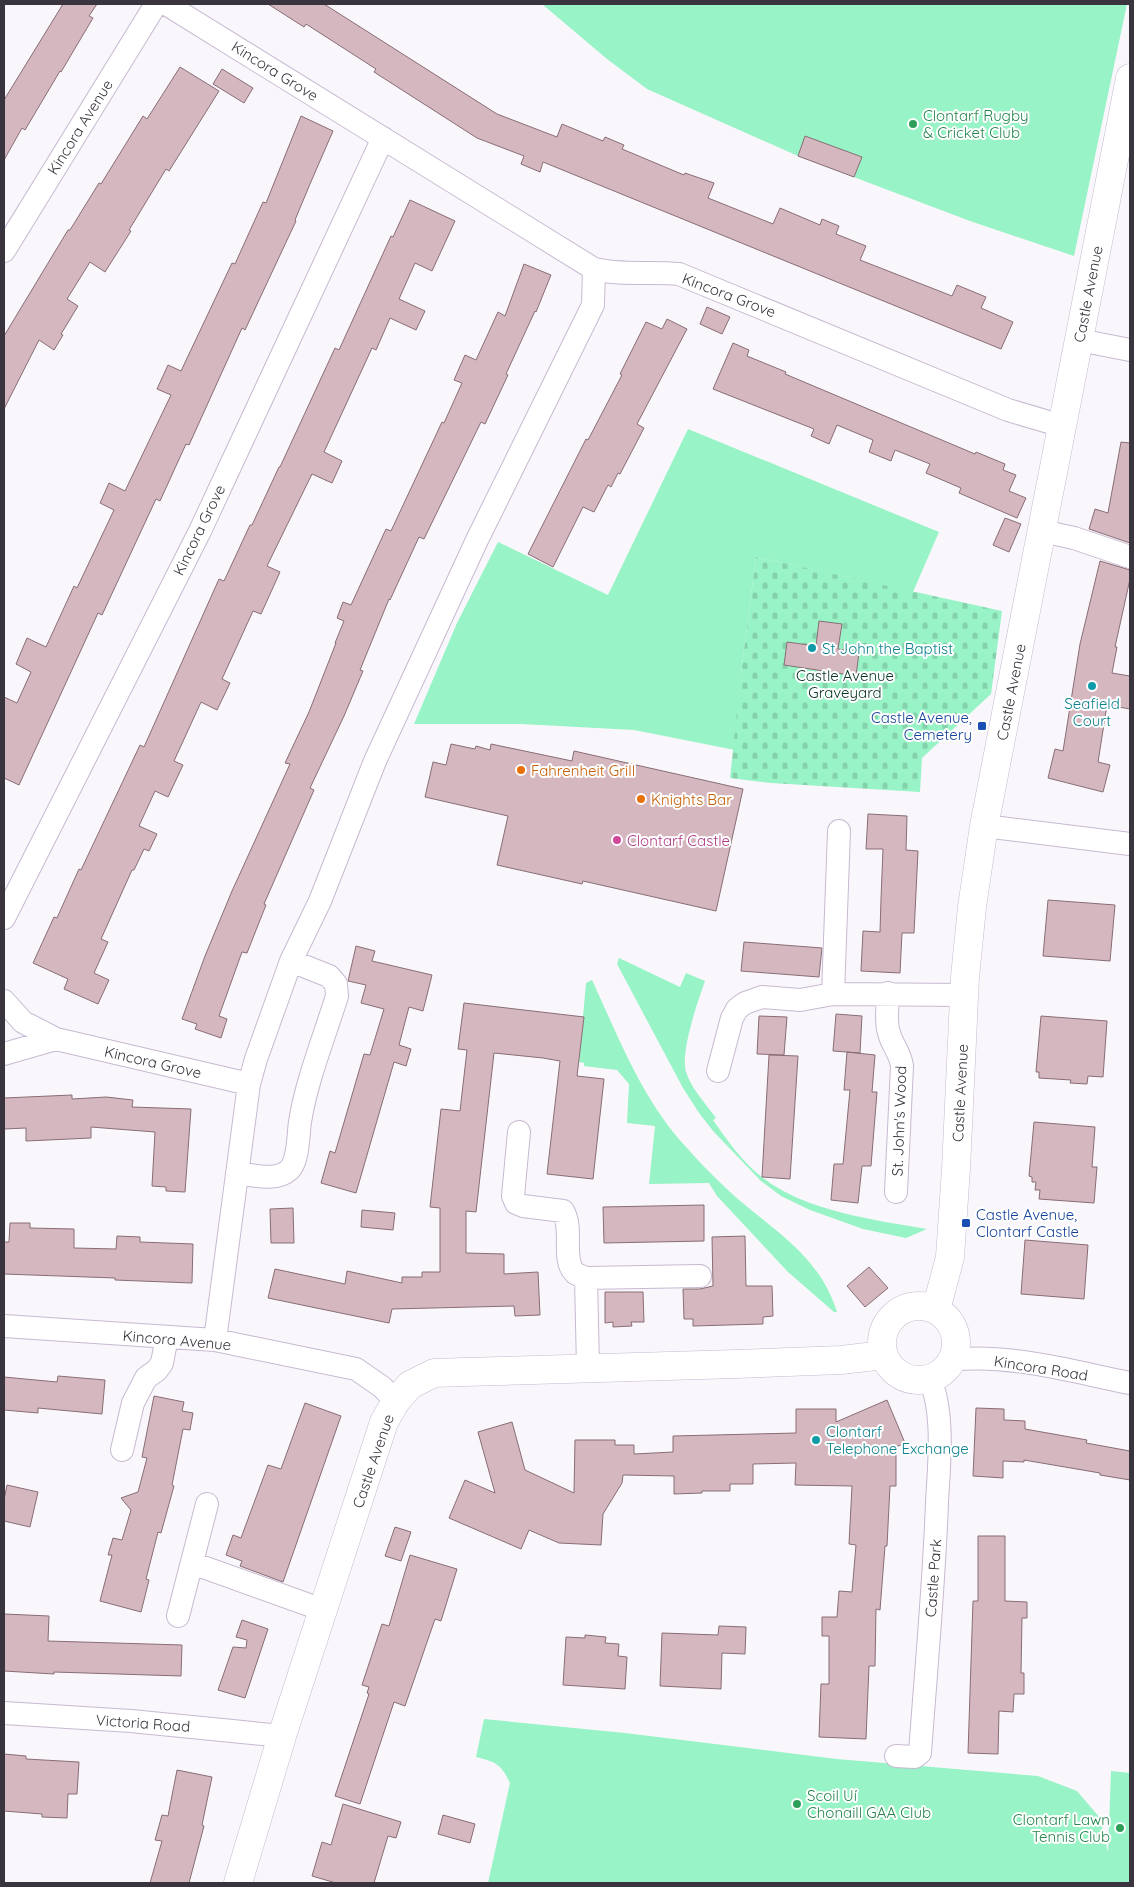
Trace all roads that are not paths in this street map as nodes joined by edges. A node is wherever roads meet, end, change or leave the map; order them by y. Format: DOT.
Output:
graph roads {
  1 [pos="156,4"];
  2 [pos="166,4"];
  3 [pos="1130,78"];
  4 [pos="383,138"];
  5 [pos="4,251"];
  6 [pos="594,269"];
  7 [pos="1079,340"];
  8 [pos="1130,350"];
  9 [pos="1062,426"];
  10 [pos="1042,531"];
  11 [pos="1130,557"];
  12 [pos="984,826"];
  13 [pos="839,831"];
  14 [pos="1130,844"];
  15 [pos="4,918"];
  16 [pos="291,962"];
  17 [pos="888,993"];
  18 [pos="833,994"];
  19 [pos="964,995"];
  20 [pos="4,1001"];
  21 [pos="56,1039"];
  22 [pos="4,1054"];
  23 [pos="718,1071"];
  24 [pos="249,1084"];
  25 [pos="519,1132"];
  26 [pos="237,1174"];
  27 [pos="896,1192"];
  28 [pos="700,1276"];
  29 [pos="586,1278"];
  30 [pos="936,1310"];
  31 [pos="4,1326"];
  32 [pos="167,1338"];
  33 [pos="215,1340"];
  34 [pos="884,1355"];
  35 [pos="951,1360"];
  36 [pos="588,1368"];
  37 [pos="928,1378"];
  38 [pos="1130,1383"];
  39 [pos="396,1401"];
  40 [pos="122,1450"];
  41 [pos="207,1504"];
  42 [pos="192,1563"];
  43 [pos="323,1610"];
  44 [pos="178,1616"];
  45 [pos="4,1713"];
  46 [pos="282,1736"];
  47 [pos="896,1756"];
  48 [pos="238,1883"];
  1 -- 5 [label="street, Kincora Avenue"];
  2 -- 4 [label="street, Kincora Grove"];
  3 -- 7 [label="street, Castle Avenue"];
  4 -- 6 [label="street, Kincora Grove"];
  4 -- 15 [label="street, Kincora Grove"];
  6 -- 9 [label="street, Kincora Grove"];
  6 -- 16 [label="street"];
  7 -- 8 [label="street"];
  7 -- 9 [label="street, Castle Avenue"];
  9 -- 10 [label="street, Castle Avenue"];
  10 -- 11 [label="street"];
  10 -- 12 [label="street, Castle Avenue"];
  12 -- 14 [label="street"];
  12 -- 19 [label="street, Castle Avenue"];
  13 -- 18 [label="street"];
  16 -- 24 [label="street"];
  16 -- 26 [label="street"];
  17 -- 18 [label="street"];
  17 -- 19 [label="street"];
  17 -- 27 [label="street, St. John's Wood"];
  18 -- 23 [label="street"];
  19 -- 30 [label="street, Castle Avenue"];
  20 -- 21 [label="street, Kincora Grove"];
  21 -- 22 [label="street, Kincora Grove"];
  21 -- 24 [label="street, Kincora Grove"];
  24 -- 26 [label="street"];
  25 -- 29 [label="street"];
  26 -- 33 [label="street"];
  28 -- 29 [label="street"];
  29 -- 36 [label="street"];
  30 -- 34 [label="street"];
  30 -- 35 [label="street"];
  31 -- 32 [label="street, Kincora Avenue"];
  32 -- 33 [label="street, Kincora Avenue"];
  32 -- 40 [label="street"];
  33 -- 39 [label="street, Kincora Avenue"];
  34 -- 36 [label="street, Castle Avenue"];
  34 -- 37 [label="street"];
  35 -- 37 [label="street"];
  35 -- 38 [label="street, Kincora Road"];
  36 -- 39 [label="street, Castle Avenue"];
  37 -- 47 [label="street, Castle Park"];
  39 -- 43 [label="street, Castle Avenue"];
  41 -- 42 [label="street"];
  42 -- 43 [label="street"];
  42 -- 44 [label="street"];
  43 -- 46 [label="street, Castle Avenue"];
  45 -- 46 [label="street, Victoria Road"];
  46 -- 48 [label="street, Castle Avenue"];
}
